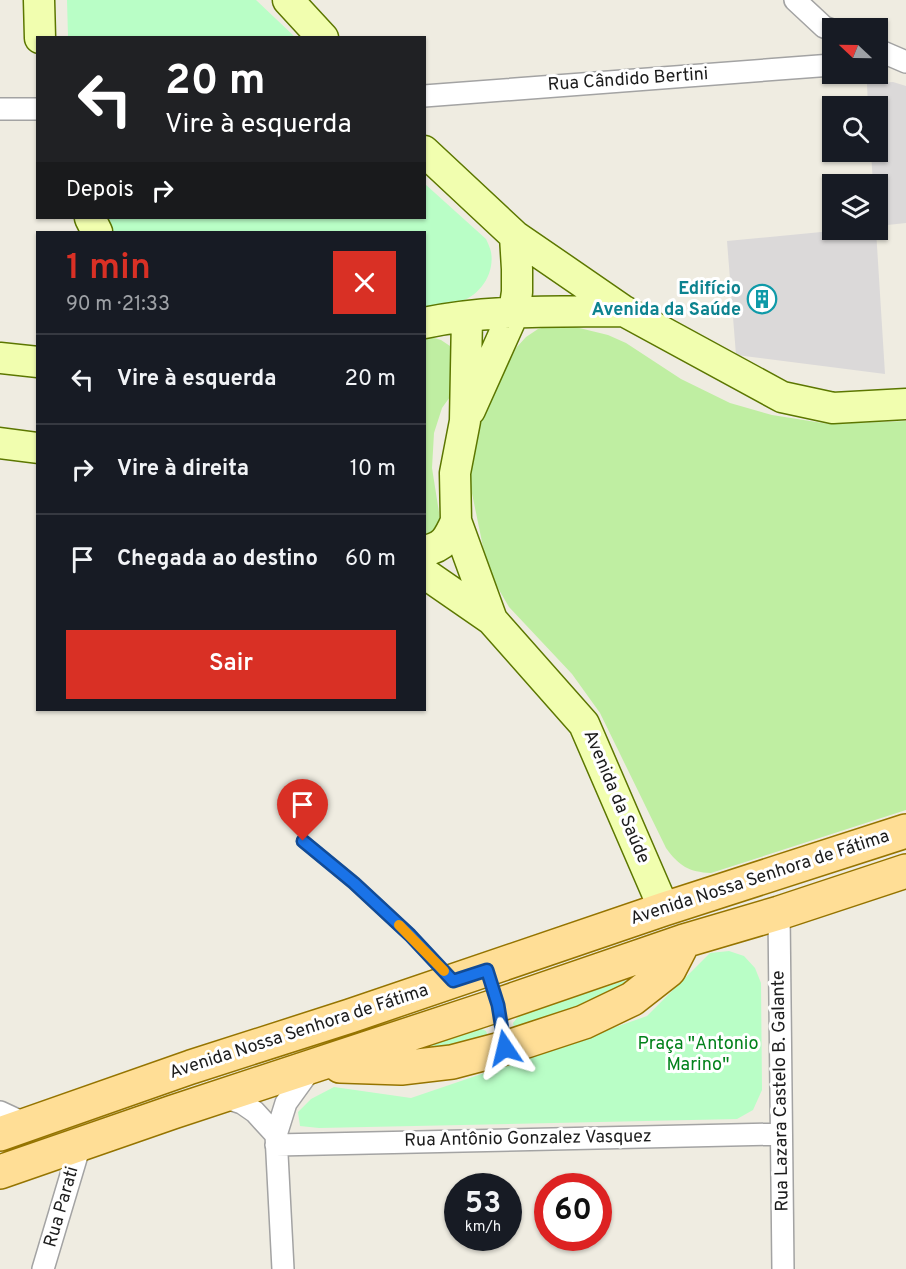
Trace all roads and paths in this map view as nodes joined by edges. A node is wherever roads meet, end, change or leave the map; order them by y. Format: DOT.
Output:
graph roads {
  1 [pos="39,0"];
  2 [pos="288,0"];
  3 [pos="795,0"];
  4 [pos="822,25"];
  5 [pos="40,36"];
  6 [pos="321,36"];
  7 [pos="888,53"];
  8 [pos="904,59"];
  9 [pos="888,60"];
  10 [pos="822,66"];
  11 [pos="426,96"];
  12 [pos="0,109"];
  13 [pos="36,109"];
  14 [pos="426,153"];
  15 [pos="515,236"];
  16 [pos="624,311"];
  17 [pos="514,312"];
  18 [pos="467,317"];
  19 [pos="426,323"];
  20 [pos="0,358"];
  21 [pos="36,362"];
  22 [pos="906,404"];
  23 [pos="465,421"];
  24 [pos="0,442"];
  25 [pos="36,448"];
  26 [pos="456,521"];
  27 [pos="426,550"];
  28 [pos="426,574"];
  29 [pos="492,620"];
  30 [pos="906,831"];
  31 [pos="303,841"];
  32 [pos="906,871"];
  33 [pos="663,909"];
  34 [pos="779,913"];
  35 [pos="719,930"];
  36 [pos="684,941"];
  37 [pos="487,970"];
  38 [pos="669,970"];
  39 [pos="453,981"];
  40 [pos="498,1005"];
  41 [pos="505,1048"];
  42 [pos="315,1066"];
  43 [pos="191,1067"];
  44 [pos="221,1096"];
  45 [pos="173,1112"];
  46 [pos="9,1124"];
  47 [pos="781,1134"];
  48 [pos="276,1140"];
  49 [pos="80,1145"];
  50 [pos="0,1172"];
  51 [pos="44,1269"];
  52 [pos="283,1269"];
  53 [pos="783,1269"];
  1 -- 5 [label="main road"];
  2 -- 6 [label="main road"];
  3 -- 4 [label="street"];
  7 -- 8 [label="street"];
  8 -- 9 [label="street"];
  10 -- 11 [label="street, Rua Cândido Bertini"];
  12 -- 13 [label="street"];
  14 -- 15 [label="main road"];
  15 -- 16 [label="main road"];
  15 -- 17 [label="main road"];
  16 -- 17 [label="main road"];
  16 -- 22 [label="main road"];
  17 -- 18 [label="main road"];
  17 -- 23 [label="main road"];
  18 -- 19 [label="main road"];
  18 -- 23 [label="main road"];
  20 -- 21 [label="main road"];
  23 -- 26 [label="main road"];
  24 -- 25 [label="main road"];
  26 -- 27 [label="main road"];
  26 -- 29 [label="main road"];
  28 -- 29 [label="main road, Avenida da Saúde"];
  29 -- 33 [label="main road, Avenida da Saúde"];
  30 -- 33 [label="main road, Avenida Nossa Senhora de Fátima"];
  31 -- 39 [label="lane"];
  32 -- 34 [label="main road, Avenida Nossa Senhora de Fátima"];
  33 -- 36 [label="main road"];
  33 -- 37 [label="main road, Avenida Nossa Senhora de Fátima"];
  34 -- 35 [label="main road, Avenida Nossa Senhora de Fátima"];
  34 -- 47 [label="street, Rua Lazara Castelo B. Galante"];
  35 -- 36 [label="main road, Avenida Nossa Senhora de Fátima"];
  35 -- 38 [label="main road"];
  36 -- 38 [label="main road"];
  36 -- 40 [label="main road, Avenida Nossa Senhora de Fátima"];
  37 -- 39 [label="main road, Avenida Nossa Senhora de Fátima"];
  37 -- 40 [label="main road"];
  38 -- 41 [label="main road"];
  39 -- 43 [label="main road, Avenida Nossa Senhora de Fátima"];
  40 -- 41 [label="main road"];
  40 -- 42 [label="main road, Avenida Nossa Senhora de Fátima"];
  41 -- 42 [label="main road"];
  42 -- 44 [label="main road, Avenida Nossa Senhora de Fátima"];
  42 -- 48 [label="street"];
  43 -- 45 [label="main road"];
  43 -- 46 [label="main road, Avenida Nossa Senhora de Fátima"];
  44 -- 45 [label="main road, Avenida Nossa Senhora de Fátima"];
  44 -- 48 [label="street"];
  45 -- 49 [label="main road, Avenida Nossa Senhora de Fátima"];
  47 -- 48 [label="street, Rua Antônio Gonzalez Vasquez"];
  47 -- 53 [label="street, Rua Lazara Castelo B. Galante"];
  48 -- 52 [label="street"];
  49 -- 50 [label="main road, Avenida Nossa Senhora de Fátima"];
  49 -- 51 [label="street, Rua Parati"];
}
